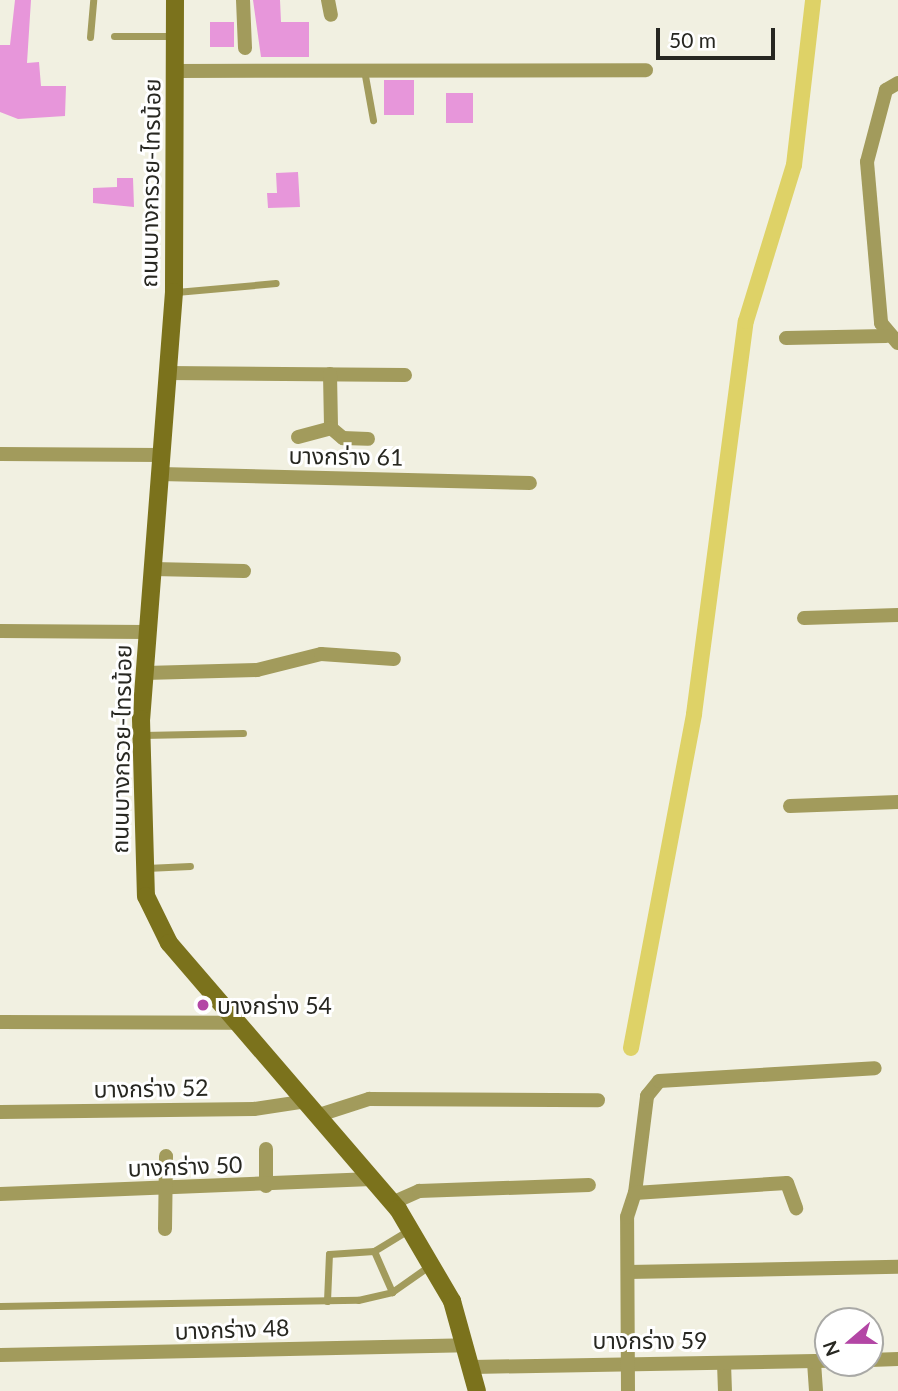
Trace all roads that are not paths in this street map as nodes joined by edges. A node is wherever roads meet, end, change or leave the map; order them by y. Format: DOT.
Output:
graph roads {
  1 [pos="93,0"];
  2 [pos="175,0"];
  3 [pos="243,0"];
  4 [pos="328,0"];
  5 [pos="331,15"];
  6 [pos="114,36"];
  7 [pos="175,36"];
  8 [pos="90,37"];
  9 [pos="245,48"];
  10 [pos="364,69"];
  11 [pos="646,70"];
  12 [pos="176,71"];
  13 [pos="898,83"];
  14 [pos="373,120"];
  15 [pos="276,283"];
  16 [pos="174,292"];
  17 [pos="786,338"];
  18 [pos="892,339"];
  19 [pos="167,373"];
  20 [pos="330,374"];
  21 [pos="405,375"];
  22 [pos="331,428"];
  23 [pos="298,437"];
  24 [pos="368,439"];
  25 [pos="0,454"];
  26 [pos="161,455"];
  27 [pos="160,474"];
  28 [pos="530,483"];
  29 [pos="153,569"];
  30 [pos="244,572"];
  31 [pos="898,615"];
  32 [pos="804,618"];
  33 [pos="0,631"];
  34 [pos="147,632"];
  35 [pos="394,659"];
  36 [pos="145,673"];
  37 [pos="243,733"];
  38 [pos="141,736"];
  39 [pos="898,802"];
  40 [pos="790,806"];
  41 [pos="190,866"];
  42 [pos="143,868"];
  43 [pos="0,1022"];
  44 [pos="235,1023"];
  45 [pos="875,1068"];
  46 [pos="597,1100"];
  47 [pos="301,1101"];
  48 [pos="0,1112"];
  49 [pos="316,1116"];
  50 [pos="266,1149"];
  51 [pos="166,1156"];
  52 [pos="372,1179"];
  53 [pos="589,1185"];
  54 [pos="266,1186"];
  55 [pos="166,1190"];
  56 [pos="635,1193"];
  57 [pos="0,1194"];
  58 [pos="392,1203"];
  59 [pos="796,1208"];
  60 [pos="411,1228"];
  61 [pos="165,1229"];
  62 [pos="374,1251"];
  63 [pos="432,1264"];
  64 [pos="898,1267"];
  65 [pos="628,1272"];
  66 [pos="393,1292"];
  67 [pos="327,1301"];
  68 [pos="0,1306"];
  69 [pos="466,1345"];
  70 [pos="0,1354"];
  71 [pos="898,1359"];
  72 [pos="627,1360"];
  73 [pos="814,1361"];
  74 [pos="724,1363"];
  75 [pos="898,1365"];
  76 [pos="472,1367"];
  77 [pos="477,1391"];
  78 [pos="628,1391"];
  79 [pos="725,1391"];
  1 -- 8 [label="lane"];
  2 -- 7 [label="main road, ถนนบางกรวย-ไทรน้อย"];
  3 -- 9 [label="street"];
  4 -- 5 [label="street"];
  6 -- 7 [label="lane"];
  7 -- 12 [label="main road, ถนนบางกรวย-ไทรน้อย"];
  10 -- 11 [label="street"];
  10 -- 12 [label="street"];
  10 -- 14 [label="lane"];
  12 -- 16 [label="main road, ถนนบางกรวย-ไทรน้อย"];
  13 -- 18 [label="street"];
  15 -- 16 [label="lane"];
  16 -- 19 [label="main road, ถนนบางกรวย-ไทรน้อย"];
  17 -- 18 [label="street"];
  19 -- 20 [label="street"];
  19 -- 26 [label="main road, ถนนบางกรวย-ไทรน้อย"];
  20 -- 21 [label="street"];
  20 -- 22 [label="street"];
  22 -- 23 [label="street"];
  22 -- 24 [label="street"];
  25 -- 26 [label="street"];
  26 -- 27 [label="main road, ถนนบางกรวย-ไทรน้อย"];
  27 -- 28 [label="street, บางกร่าง 61"];
  27 -- 29 [label="main road, ถนนบางกรวย-ไทรน้อย"];
  29 -- 30 [label="street"];
  29 -- 34 [label="main road, ถนนบางกรวย-ไทรน้อย"];
  31 -- 32 [label="street"];
  33 -- 34 [label="street"];
  34 -- 36 [label="main road, ถนนบางกรวย-ไทรน้อย"];
  35 -- 36 [label="street"];
  36 -- 38 [label="main road, ถนนบางกรวย-ไทรน้อย"];
  37 -- 38 [label="lane"];
  38 -- 42 [label="main road, ถนนบางกรวย-ไทรน้อย"];
  39 -- 40 [label="street"];
  41 -- 42 [label="lane"];
  42 -- 44 [label="main road, ถนนบางกรวย-ไทรน้อย"];
  43 -- 44 [label="street"];
  44 -- 47 [label="main road, ถนนบางกรวย-ไทรน้อย"];
  45 -- 56 [label="street"];
  46 -- 49 [label="street"];
  47 -- 48 [label="street, บางกร่าง 52"];
  47 -- 49 [label="main road, ถนนบางกรวย-ไทรน้อย"];
  49 -- 52 [label="main road, ถนนบางกรวย-ไทรน้อย"];
  50 -- 54 [label="street"];
  51 -- 55 [label="street"];
  52 -- 54 [label="street, บางกร่าง 50"];
  52 -- 58 [label="main road, ถนนบางกรวย-ไทรน้อย"];
  53 -- 58 [label="street"];
  54 -- 55 [label="street, บางกร่าง 50"];
  55 -- 57 [label="street, บางกร่าง 50"];
  55 -- 61 [label="street"];
  56 -- 59 [label="street"];
  56 -- 65 [label="street"];
  58 -- 60 [label="main road, ถนนบางกรวย-ไทรน้อย"];
  60 -- 62 [label="lane"];
  60 -- 63 [label="main road, ถนนบางกรวย-ไทรน้อย"];
  62 -- 66 [label="lane"];
  62 -- 67 [label="lane"];
  63 -- 66 [label="lane"];
  63 -- 69 [label="main road, ถนนบางกรวย-ไทรน้อย"];
  64 -- 65 [label="street"];
  65 -- 72 [label="street"];
  66 -- 67 [label="lane"];
  67 -- 68 [label="lane"];
  69 -- 70 [label="street, บางกร่าง 48"];
  69 -- 76 [label="main road, ถนนบางกรวย-ไทรน้อย"];
  71 -- 75 [label="street"];
  72 -- 74 [label="street, บางกร่าง 59"];
  72 -- 76 [label="street, บางกร่าง 59"];
  72 -- 78 [label="street"];
  73 -- 74 [label="street, บางกร่าง 59"];
  74 -- 79 [label="street"];
  76 -- 77 [label="main road, ถนนบางกรวย-ไทรน้อย"];
}
